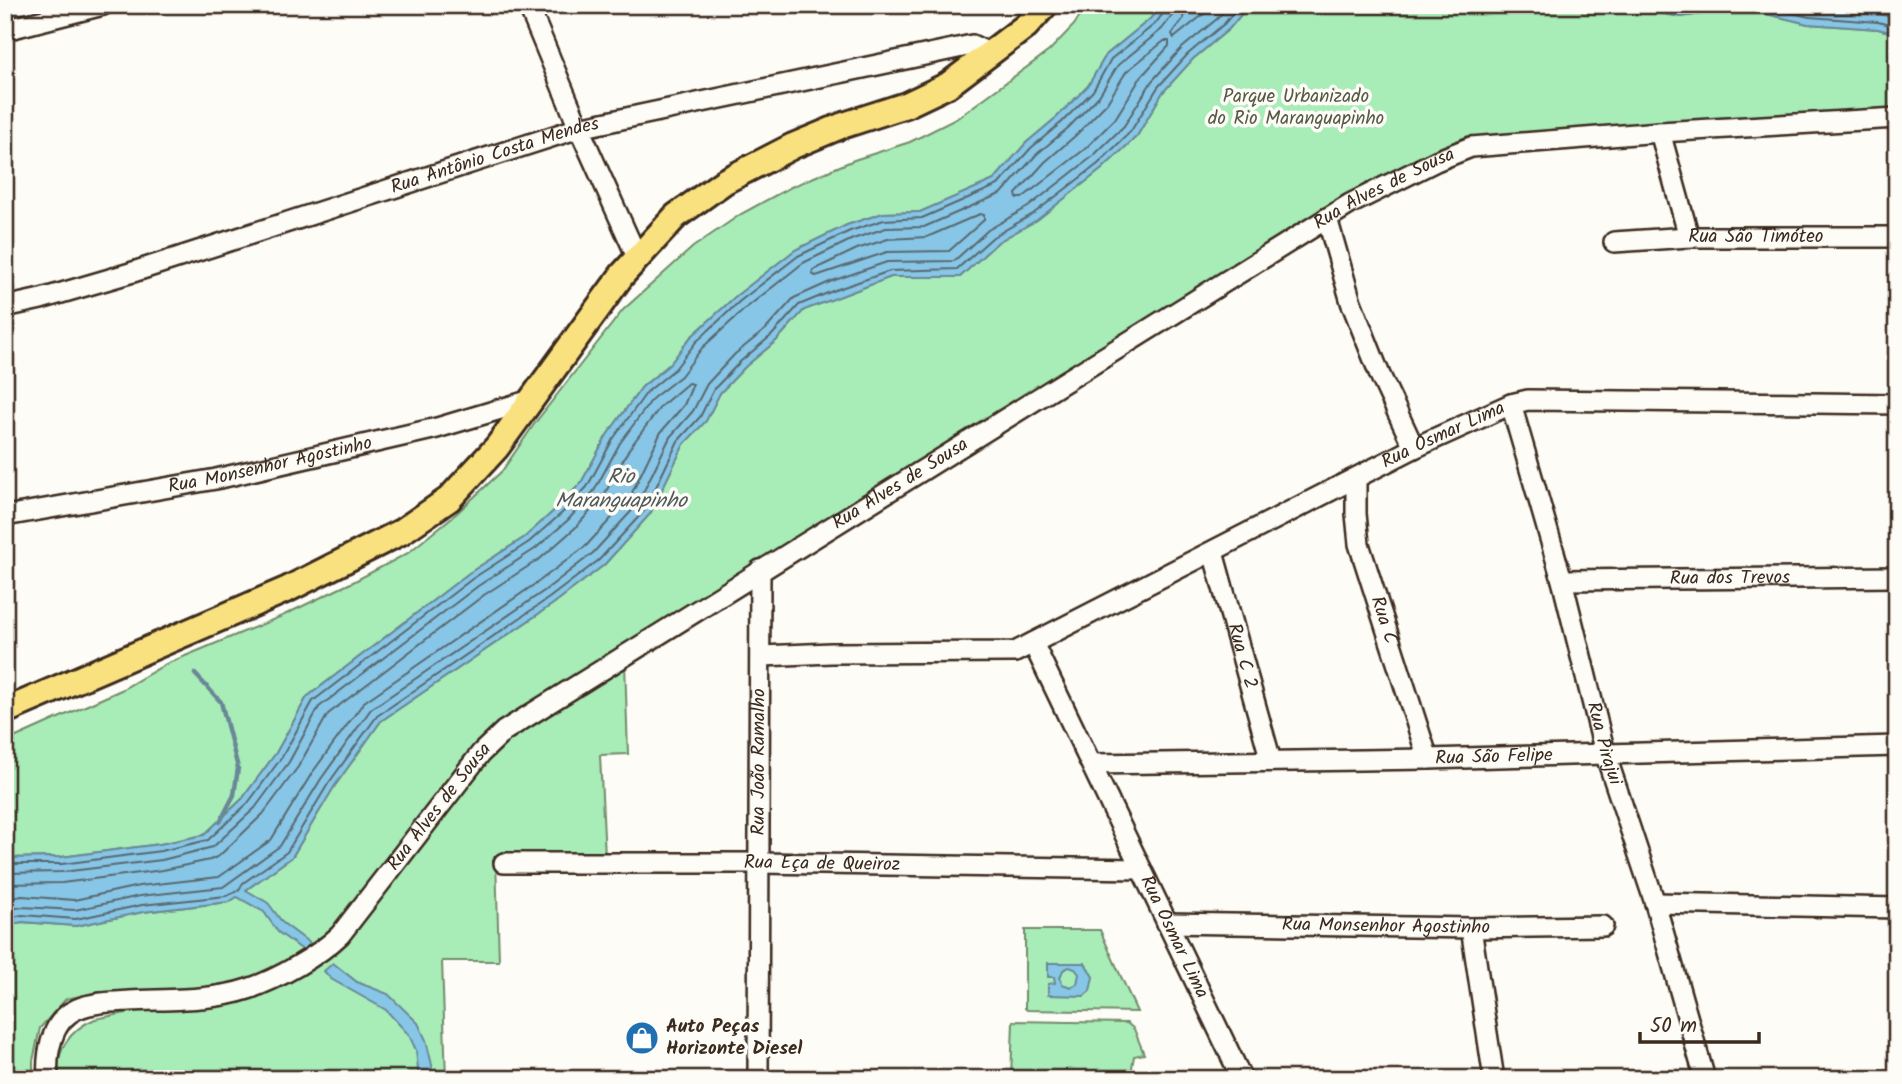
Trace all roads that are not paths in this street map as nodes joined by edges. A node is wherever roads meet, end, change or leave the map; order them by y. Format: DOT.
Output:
graph roads {
  1 [pos="103,5"];
  2 [pos="528,5"];
  3 [pos="1045,5"];
  4 [pos="5,30"];
  5 [pos="991,54"];
  6 [pos="1897,118"];
  7 [pos="579,128"];
  8 [pos="1660,132"];
  9 [pos="1326,218"];
  10 [pos="1689,237"];
  11 [pos="1897,237"];
  12 [pos="1614,242"];
  13 [pos="637,257"];
  14 [pos="5,307"];
  15 [pos="531,400"];
  16 [pos="1511,404"];
  17 [pos="1897,404"];
  18 [pos="1414,448"];
  19 [pos="1356,479"];
  20 [pos="5,516"];
  21 [pos="1213,552"];
  22 [pos="760,570"];
  23 [pos="1897,577"];
  24 [pos="1562,580"];
  25 [pos="1033,643"];
  26 [pos="762,656"];
  27 [pos="5,711"];
  28 [pos="1897,746"];
  29 [pos="1605,753"];
  30 [pos="1428,759"];
  31 [pos="1271,761"];
  32 [pos="1092,764"];
  33 [pos="504,863"];
  34 [pos="759,863"];
  35 [pos="1141,869"];
  36 [pos="1655,903"];
  37 [pos="1897,908"];
  38 [pos="1167,923"];
  39 [pos="1603,926"];
  40 [pos="1471,928"];
  41 [pos="48,1079"];
  42 [pos="758,1079"];
  43 [pos="1242,1079"];
  44 [pos="1494,1079"];
  45 [pos="1704,1079"];
  1 -- 4 [label="street"];
  2 -- 7 [label="street"];
  3 -- 5 [label="main road"];
  5 -- 7 [label="street, Rua Antônio Costa Mendes"];
  5 -- 13 [label="main road"];
  6 -- 8 [label="street, Rua Alves de Sousa"];
  7 -- 13 [label="street"];
  7 -- 14 [label="street, Rua Antônio Costa Mendes"];
  8 -- 9 [label="street, Rua Alves de Sousa"];
  8 -- 10 [label="street"];
  9 -- 18 [label="street"];
  9 -- 22 [label="street, Rua Alves de Sousa"];
  10 -- 11 [label="street, Rua São Timóteo"];
  10 -- 12 [label="street, Rua São Timóteo"];
  13 -- 15 [label="main road"];
  15 -- 20 [label="street, Rua Monsenhor Agostinho"];
  15 -- 27 [label="main road"];
  16 -- 17 [label="street, Rua Osmar Lima"];
  16 -- 18 [label="street, Rua Osmar Lima"];
  16 -- 24 [label="street, Rua Pirajui"];
  18 -- 19 [label="street, Rua Osmar Lima"];
  19 -- 21 [label="street, Rua Osmar Lima"];
  19 -- 30 [label="street, Rua C"];
  21 -- 25 [label="street, Rua Osmar Lima"];
  21 -- 31 [label="street, Rua C 2"];
  22 -- 26 [label="street, Rua João Ramalho"];
  22 -- 41 [label="street, Rua Alves de Sousa"];
  23 -- 24 [label="street, Rua dos Trevos"];
  24 -- 29 [label="street, Rua Pirajui"];
  25 -- 26 [label="street, Rua Osmar Lima"];
  25 -- 32 [label="street, Rua Osmar Lima"];
  26 -- 34 [label="street, Rua João Ramalho"];
  28 -- 29 [label="street, Rua São Felipe"];
  29 -- 30 [label="street, Rua São Felipe"];
  29 -- 36 [label="street, Rua Pirajui"];
  30 -- 31 [label="street, Rua São Felipe"];
  31 -- 32 [label="street, Rua São Felipe"];
  32 -- 35 [label="street, Rua Osmar Lima"];
  33 -- 34 [label="street, Rua Eça de Queiroz"];
  34 -- 35 [label="street, Rua Eça de Queiroz"];
  34 -- 42 [label="street, Rua João Ramalho"];
  35 -- 38 [label="street, Rua Osmar Lima"];
  36 -- 37 [label="street"];
  36 -- 45 [label="street, Rua Pirajui"];
  38 -- 40 [label="street, Rua Monsenhor Agostinho"];
  38 -- 43 [label="street, Rua Osmar Lima"];
  39 -- 40 [label="street, Rua Monsenhor Agostinho"];
  40 -- 44 [label="street"];
}
